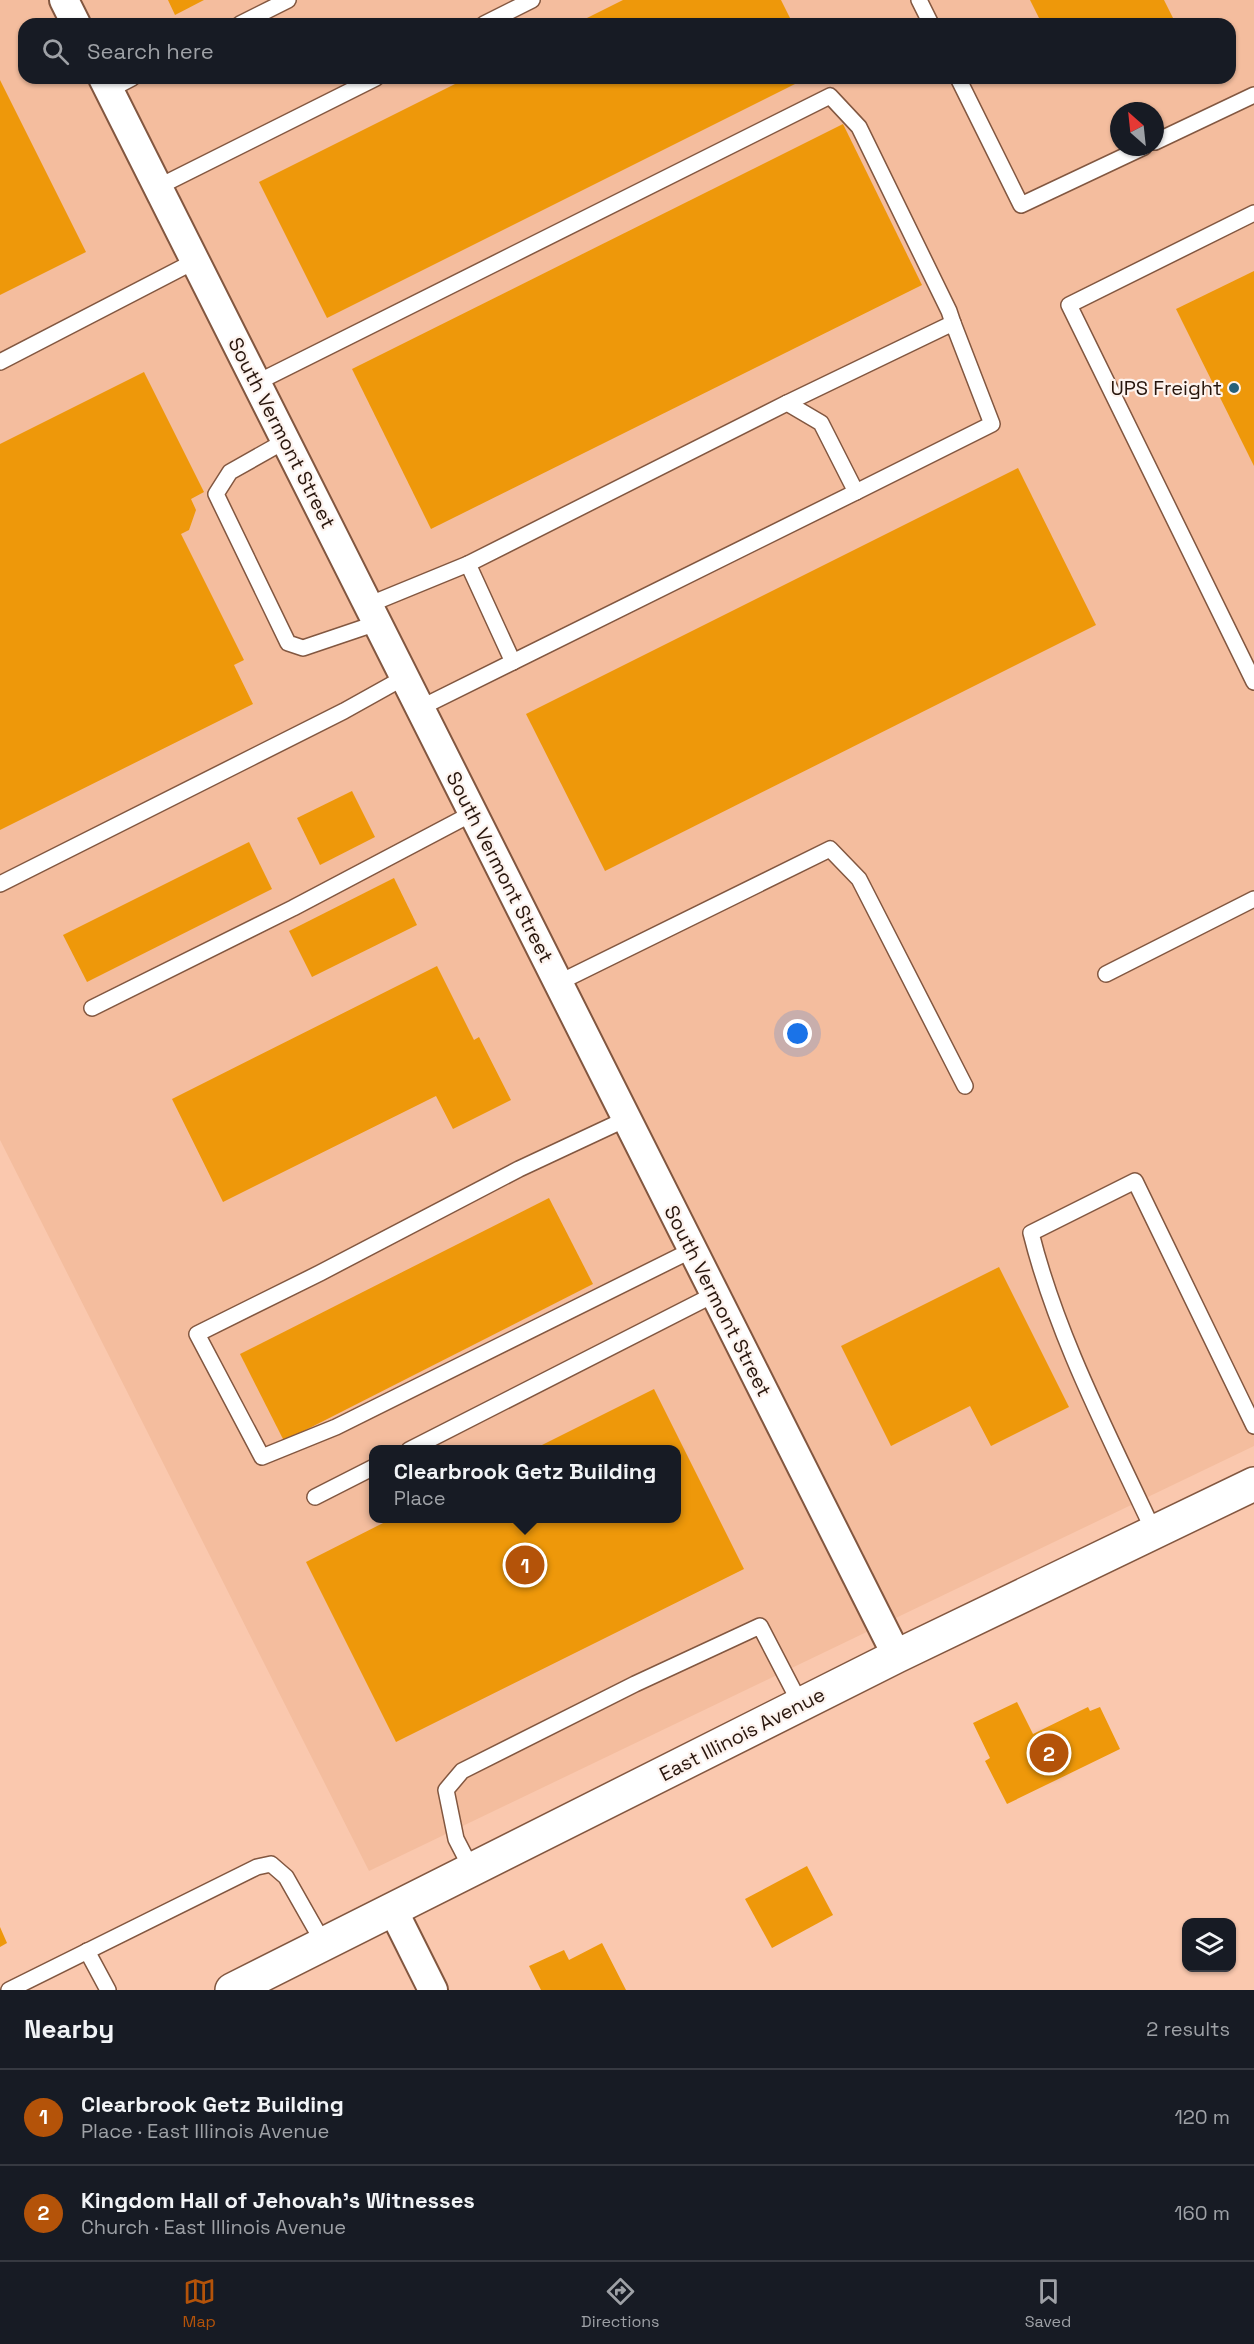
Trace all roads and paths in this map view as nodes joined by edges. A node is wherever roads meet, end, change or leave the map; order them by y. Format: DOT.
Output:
graph roads {
  1 [pos="64,0"];
  2 [pos="288,0"];
  3 [pos="532,0"];
  4 [pos="919,0"];
  5 [pos="73,18"];
  6 [pos="252,18"];
  7 [pos="496,18"];
  8 [pos="928,18"];
  9 [pos="116,84"];
  10 [pos="364,84"];
  11 [pos="961,84"];
  12 [pos="1254,95"];
  13 [pos="1164,138"];
  14 [pos="1125,156"];
  15 [pos="158,188"];
  16 [pos="1254,213"];
  17 [pos="195,261"];
  18 [pos="953,323"];
  19 [pos="0,362"];
  20 [pos="256,382"];
  21 [pos="787,403"];
  22 [pos="285,441"];
  23 [pos="856,492"];
  24 [pos="468,564"];
  25 [pos="373,614"];
  26 [pos="513,662"];
  27 [pos="405,677"];
  28 [pos="1254,682"];
  29 [pos="420,708"];
  30 [pos="473,813"];
  31 [pos="0,884"];
  32 [pos="1254,899"];
  33 [pos="1106,974"];
  34 [pos="558,983"];
  35 [pos="92,1008"];
  36 [pos="965,1086"];
  37 [pos="626,1119"];
  38 [pos="692,1250"];
  39 [pos="715,1294"];
  40 [pos="1254,1426"];
  41 [pos="417,1445"];
  42 [pos="369,1470"];
  43 [pos="1254,1484"];
  44 [pos="315,1497"];
  45 [pos="1154,1532"];
  46 [pos="897,1656"];
  47 [pos="801,1705"];
  48 [pos="472,1870"];
  49 [pos="393,1910"];
  50 [pos="324,1944"];
  51 [pos="87,1951"];
  52 [pos="9,1990"];
  53 [pos="108,1990"];
  54 [pos="232,1990"];
  55 [pos="433,1990"];
  1 -- 5 [label="street"];
  2 -- 6 [label="lane"];
  3 -- 7 [label="lane"];
  4 -- 8 [label="lane"];
  9 -- 15 [label="street, South Vermont Street"];
  10 -- 15 [label="lane"];
  11 -- 14 [label="lane"];
  12 -- 13 [label="lane"];
  15 -- 17 [label="street, South Vermont Street"];
  16 -- 28 [label="lane"];
  17 -- 19 [label="lane"];
  17 -- 20 [label="street, South Vermont Street"];
  18 -- 20 [label="lane"];
  18 -- 21 [label="lane"];
  18 -- 23 [label="lane"];
  20 -- 22 [label="street, South Vermont Street"];
  21 -- 23 [label="lane"];
  21 -- 24 [label="lane"];
  22 -- 25 [label="street, South Vermont Street"];
  22 -- 25 [label="lane"];
  23 -- 26 [label="lane"];
  24 -- 25 [label="lane"];
  24 -- 26 [label="lane"];
  25 -- 27 [label="street, South Vermont Street"];
  26 -- 29 [label="lane"];
  27 -- 29 [label="street, South Vermont Street"];
  27 -- 31 [label="lane"];
  29 -- 30 [label="street, South Vermont Street"];
  30 -- 34 [label="street, South Vermont Street"];
  30 -- 35 [label="lane"];
  32 -- 33 [label="lane"];
  34 -- 36 [label="lane"];
  34 -- 37 [label="street, South Vermont Street"];
  37 -- 38 [label="street, South Vermont Street"];
  37 -- 38 [label="lane"];
  38 -- 39 [label="street, South Vermont Street"];
  39 -- 41 [label="lane"];
  39 -- 46 [label="street, South Vermont Street"];
  40 -- 45 [label="lane"];
  42 -- 44 [label="lane"];
  43 -- 45 [label="main road, East Illinois Avenue"];
  45 -- 46 [label="main road, East Illinois Avenue"];
  46 -- 47 [label="main road, East Illinois Avenue"];
  47 -- 48 [label="main road, East Illinois Avenue"];
  47 -- 48 [label="lane"];
  48 -- 49 [label="main road, East Illinois Avenue"];
  49 -- 50 [label="main road, East Illinois Avenue"];
  49 -- 55 [label="street"];
  50 -- 51 [label="lane"];
  50 -- 54 [label="main road, East Illinois Avenue"];
  51 -- 52 [label="lane"];
  51 -- 53 [label="lane"];
}
